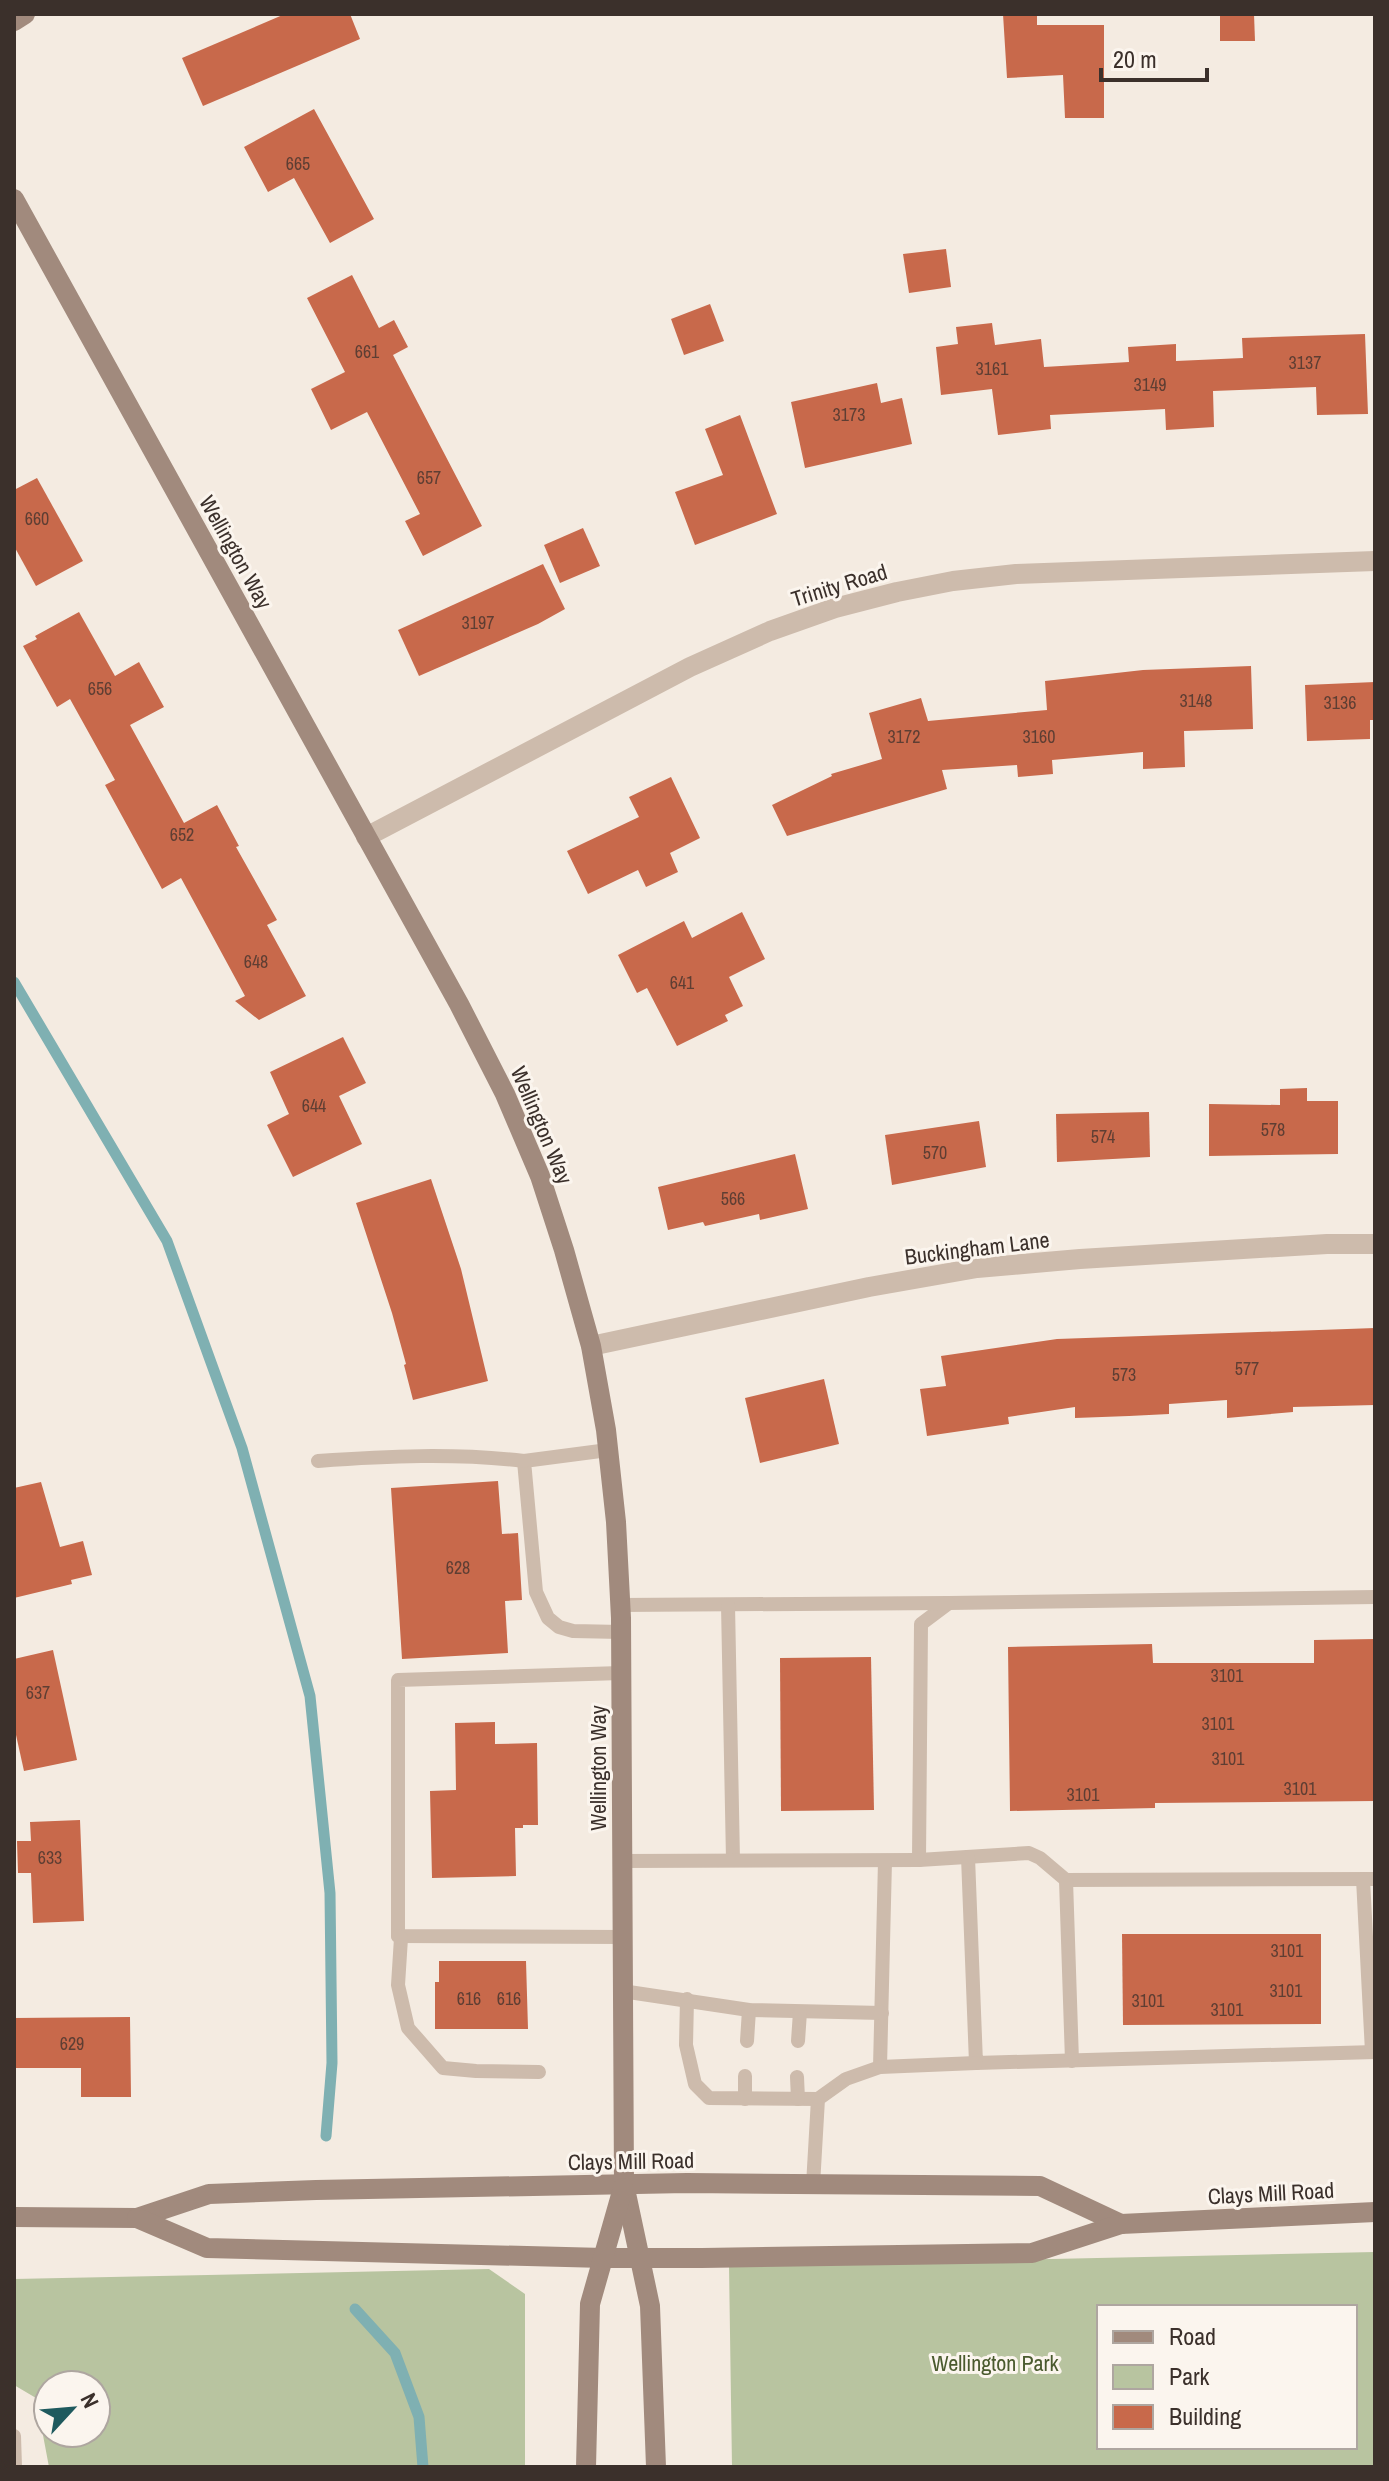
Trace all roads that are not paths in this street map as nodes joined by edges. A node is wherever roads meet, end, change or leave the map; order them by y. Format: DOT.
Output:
graph roads {
  1 [pos="25,14"];
  2 [pos="14,21"];
  3 [pos="14,199"];
  4 [pos="1375,561"];
  5 [pos="366,837"];
  6 [pos="1375,1244"];
  7 [pos="591,1346"];
  8 [pos="608,1450"];
  9 [pos="318,1461"];
  10 [pos="524,1461"];
  11 [pos="1375,1597"];
  12 [pos="949,1603"];
  13 [pos="620,1605"];
  14 [pos="728,1605"];
  15 [pos="621,1632"];
  16 [pos="621,1673"];
  17 [pos="968,1857"];
  18 [pos="733,1860"];
  19 [pos="919,1860"];
  20 [pos="622,1861"];
  21 [pos="885,1861"];
  22 [pos="1369,1879"];
  23 [pos="1066,1880"];
  24 [pos="398,1936"];
  25 [pos="622,1937"];
  26 [pos="622,1991"];
  27 [pos="687,1999"];
  28 [pos="749,2010"];
  29 [pos="800,2012"];
  30 [pos="882,2013"];
  31 [pos="747,2041"];
  32 [pos="798,2041"];
  33 [pos="1374,2052"];
  34 [pos="1072,2061"];
  35 [pos="976,2063"];
  36 [pos="880,2067"];
  37 [pos="539,2072"];
  38 [pos="745,2076"];
  39 [pos="797,2077"];
  40 [pos="745,2099"];
  41 [pos="798,2099"];
  42 [pos="818,2099"];
  43 [pos="624,2184"];
  44 [pos="813,2185"];
  45 [pos="1375,2212"];
  46 [pos="14,2217"];
  47 [pos="137,2218"];
  48 [pos="1121,2224"];
  49 [pos="604,2258"];
  50 [pos="641,2258"];
  51 [pos="14,2436"];
  52 [pos="15,2467"];
  53 [pos="586,2467"];
  54 [pos="656,2467"];
  1 -- 2 [label="main road"];
  3 -- 5 [label="main road, Wellington Way"];
  4 -- 5 [label="street, Trinity Road"];
  5 -- 7 [label="main road, Wellington Way"];
  6 -- 7 [label="street, Buckingham Lane"];
  7 -- 8 [label="main road, Wellington Way"];
  8 -- 10 [label="lane"];
  8 -- 13 [label="main road, Wellington Way"];
  9 -- 10 [label="lane"];
  10 -- 15 [label="lane"];
  11 -- 12 [label="lane"];
  12 -- 14 [label="lane"];
  12 -- 19 [label="lane"];
  13 -- 14 [label="lane"];
  13 -- 15 [label="main road, Wellington Way"];
  14 -- 18 [label="lane"];
  15 -- 16 [label="main road, Wellington Way"];
  16 -- 20 [label="main road, Wellington Way"];
  16 -- 24 [label="lane"];
  17 -- 19 [label="lane"];
  17 -- 23 [label="lane"];
  17 -- 35 [label="lane"];
  18 -- 20 [label="lane"];
  18 -- 21 [label="lane"];
  19 -- 21 [label="lane"];
  20 -- 25 [label="main road, Wellington Way"];
  21 -- 30 [label="lane"];
  22 -- 23 [label="lane"];
  22 -- 33 [label="lane"];
  23 -- 34 [label="lane"];
  24 -- 25 [label="lane"];
  24 -- 37 [label="lane"];
  25 -- 26 [label="main road, Wellington Way"];
  26 -- 27 [label="lane"];
  26 -- 43 [label="main road, Wellington Way"];
  27 -- 28 [label="lane"];
  27 -- 40 [label="lane"];
  28 -- 29 [label="lane"];
  28 -- 31 [label="lane"];
  29 -- 30 [label="lane"];
  29 -- 32 [label="lane"];
  30 -- 36 [label="lane"];
  33 -- 34 [label="lane"];
  34 -- 35 [label="lane"];
  35 -- 36 [label="lane"];
  36 -- 42 [label="lane"];
  38 -- 40 [label="lane"];
  39 -- 41 [label="lane"];
  40 -- 41 [label="lane"];
  41 -- 42 [label="lane"];
  42 -- 44 [label="lane"];
  43 -- 44 [label="main road, Clays Mill Road"];
  43 -- 47 [label="main road, Clays Mill Road"];
  43 -- 49 [label="main road, Wellington Way"];
  43 -- 50 [label="main road, Wellington Way"];
  44 -- 48 [label="main road, Clays Mill Road"];
  45 -- 48 [label="main road, Clays Mill Road"];
  46 -- 47 [label="main road, Clays Mill Road"];
  47 -- 49 [label="main road, Clays Mill Road"];
  48 -- 50 [label="main road, Clays Mill Road"];
  49 -- 50 [label="main road, Clays Mill Road"];
  49 -- 53 [label="main road, Wellington Way"];
  50 -- 54 [label="main road, Wellington Way"];
  51 -- 52 [label="lane"];
}
